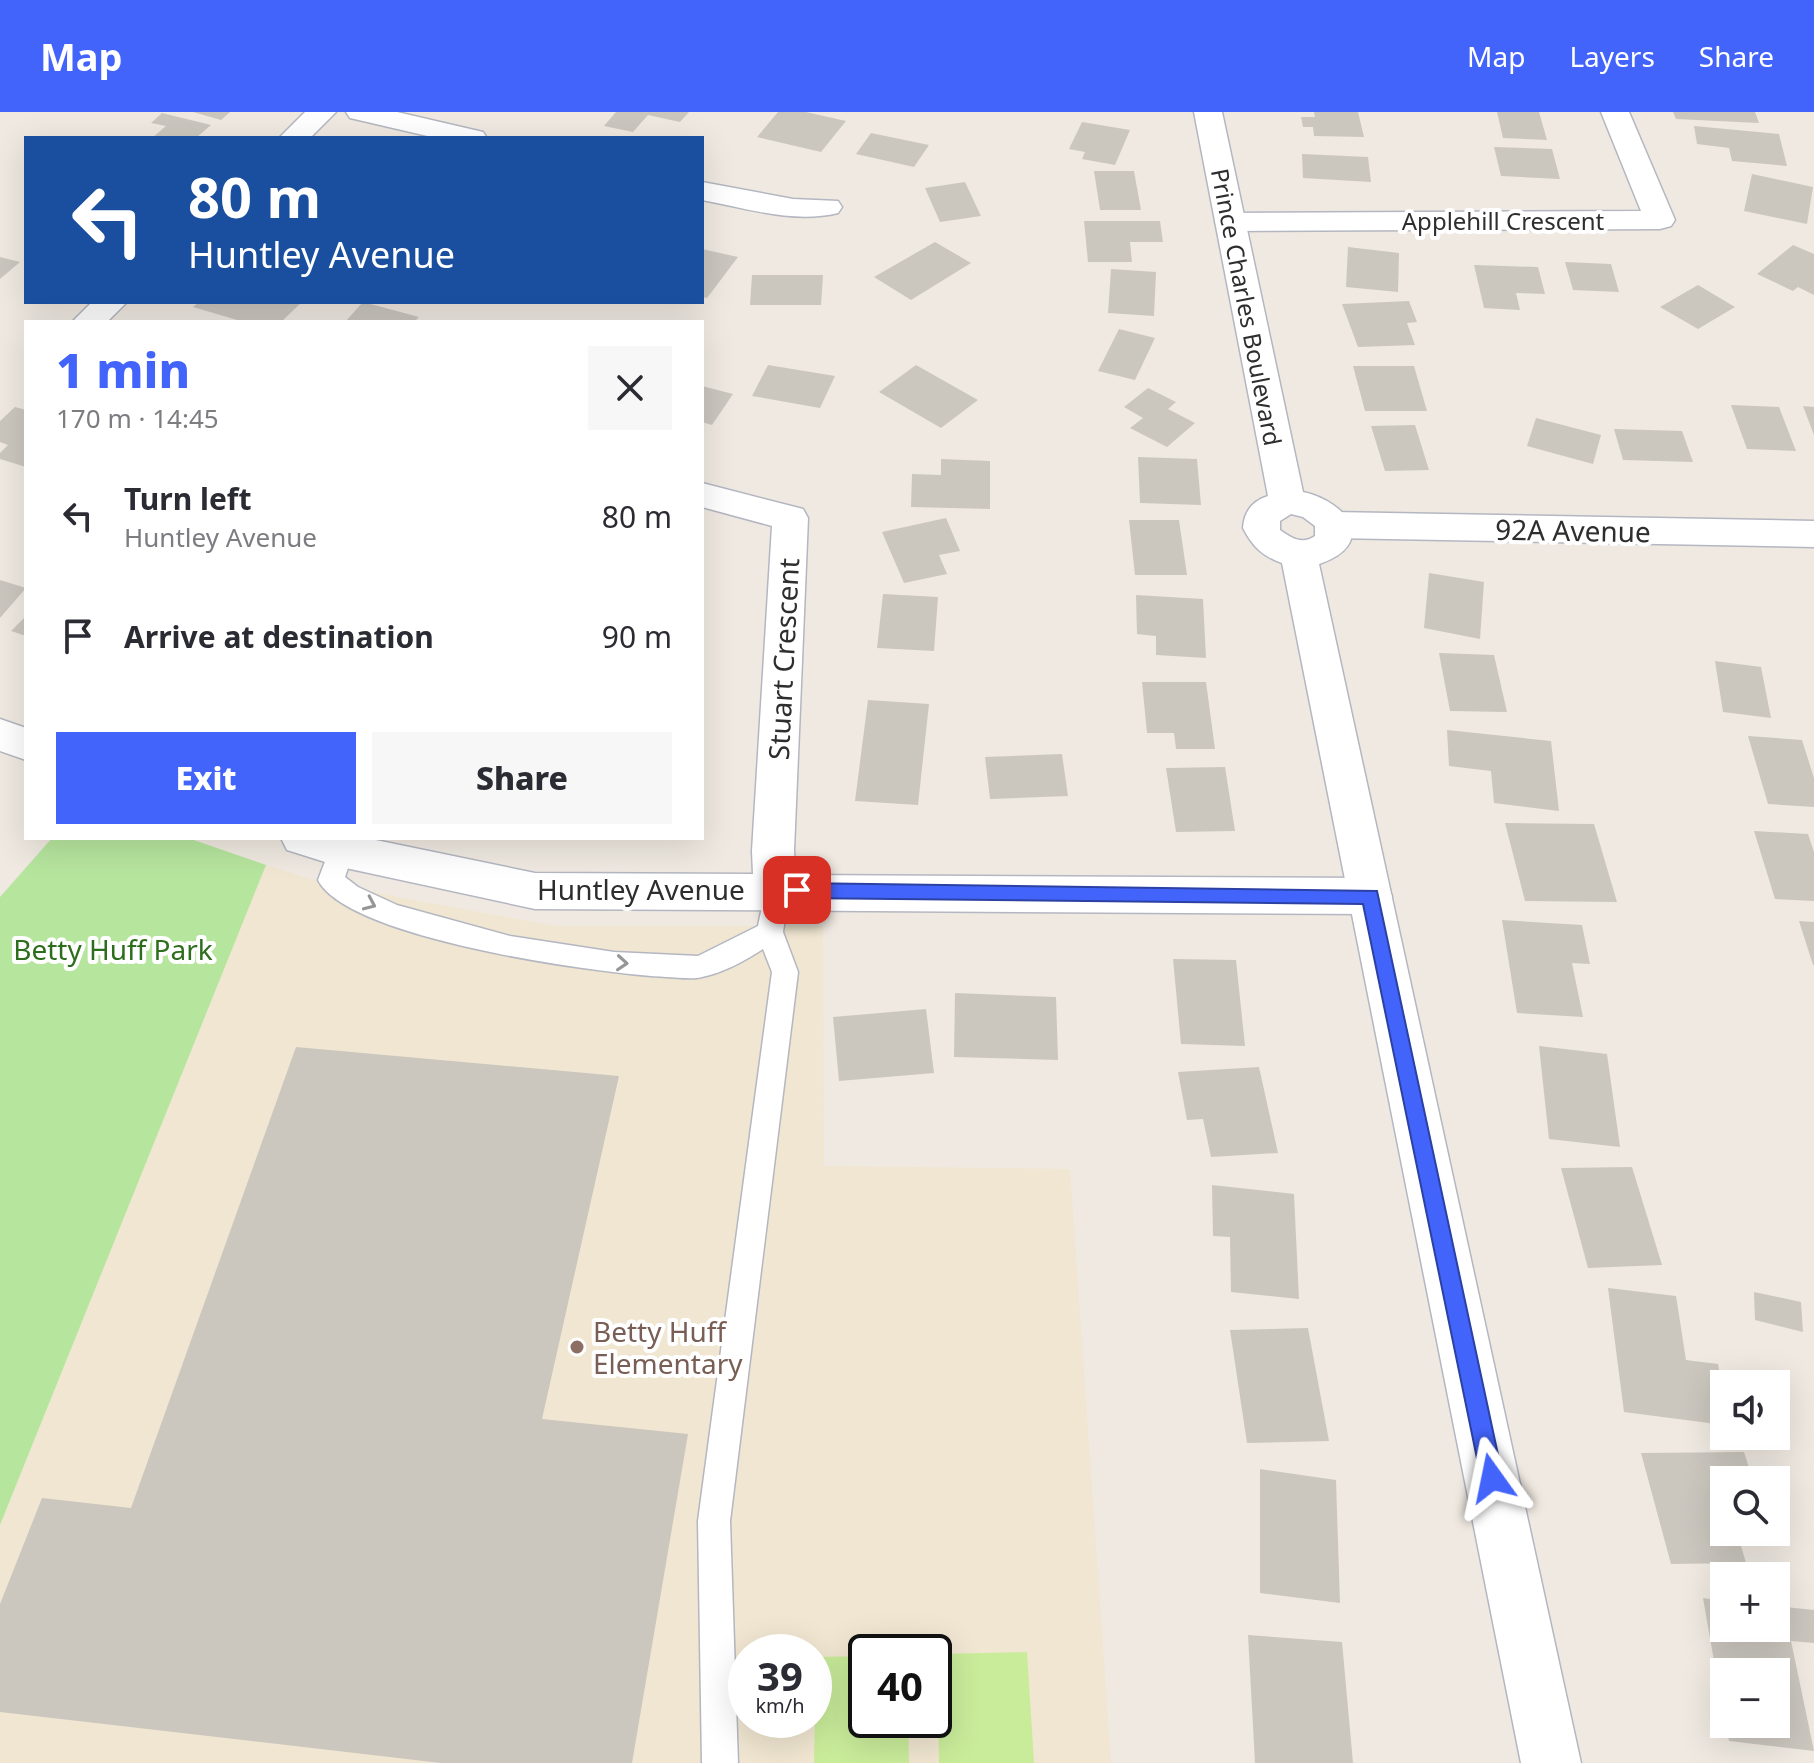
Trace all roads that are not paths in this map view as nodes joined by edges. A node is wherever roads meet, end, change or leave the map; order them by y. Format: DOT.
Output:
graph roads {
  1 [pos="322,112"];
  2 [pos="360,112"];
  3 [pos="1208,112"];
  4 [pos="1615,112"];
  5 [pos="295,136"];
  6 [pos="464,136"];
  7 [pos="704,191"];
  8 [pos="827,207"];
  9 [pos="1230,222"];
  10 [pos="109,304"];
  11 [pos="90,320"];
  12 [pos="704,496"];
  13 [pos="1287,502"];
  14 [pos="1333,525"];
  15 [pos="1813,536"];
  16 [pos="1299,554"];
  17 [pos="0,735"];
  18 [pos="24,743"];
  19 [pos="321,844"];
  20 [pos="776,890"];
  21 [pos="1370,896"];
  22 [pos="770,932"];
  23 [pos="720,1763"];
  24 [pos="1551,1763"];
  1 -- 5 [label="street"];
  2 -- 6 [label="street"];
  3 -- 9 [label="street, Prince Charles Boulevard"];
  4 -- 9 [label="street, Applehill Crescent"];
  7 -- 8 [label="street"];
  9 -- 13 [label="street, Prince Charles Boulevard"];
  10 -- 11 [label="street"];
  12 -- 20 [label="street, Stuart Crescent"];
  13 -- 14 [label="street"];
  13 -- 16 [label="street"];
  14 -- 15 [label="street, 92A Avenue"];
  14 -- 16 [label="street"];
  16 -- 21 [label="street"];
  17 -- 18 [label="street"];
  19 -- 20 [label="street, Huntley Avenue"];
  19 -- 22 [label="lane, one-way"];
  20 -- 21 [label="street, Huntley Avenue"];
  20 -- 22 [label="lane"];
  21 -- 24 [label="street"];
  22 -- 23 [label="lane"];
}
